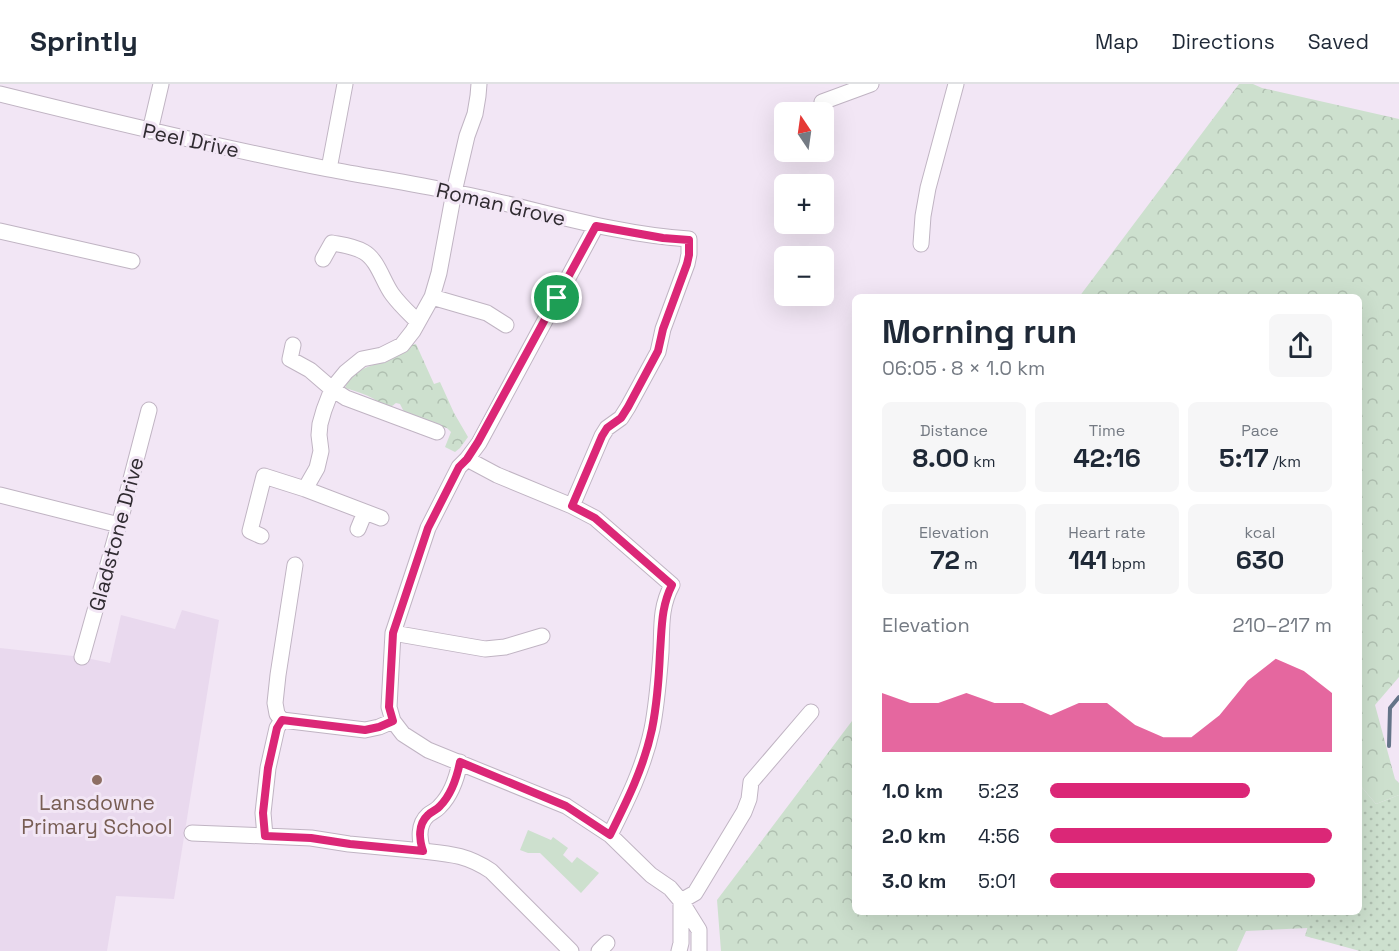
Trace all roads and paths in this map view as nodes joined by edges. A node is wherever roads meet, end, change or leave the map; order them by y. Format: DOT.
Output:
graph roads {
  1 [pos="161,84"];
  2 [pos="345,84"];
  3 [pos="479,84"];
  4 [pos="871,84"];
  5 [pos="956,84"];
  6 [pos="0,94"];
  7 [pos="822,102"];
  8 [pos="150,131"];
  9 [pos="329,169"];
  10 [pos="384,179"];
  11 [pos="454,192"];
  12 [pos="596,226"];
  13 [pos="0,231"];
  14 [pos="921,244"];
  15 [pos="323,259"];
  16 [pos="132,261"];
  17 [pos="432,297"];
  18 [pos="418,322"];
  19 [pos="506,325"];
  20 [pos="293,345"];
  21 [pos="332,389"];
  22 [pos="149,410"];
  23 [pos="437,432"];
  24 [pos="467,459"];
  25 [pos="305,489"];
  26 [pos="0,495"];
  27 [pos="572,506"];
  28 [pos="365,512"];
  29 [pos="381,518"];
  30 [pos="119,525"];
  31 [pos="358,529"];
  32 [pos="261,536"];
  33 [pos="296,565"];
  34 [pos="393,633"];
  35 [pos="542,636"];
  36 [pos="82,657"];
  37 [pos="812,712"];
  38 [pos="282,720"];
  39 [pos="393,721"];
  40 [pos="460,762"];
  41 [pos="192,833"];
  42 [pos="610,835"];
  43 [pos="265,836"];
  44 [pos="423,851"];
  45 [pos="681,902"];
  46 [pos="571,951"];
  47 [pos="679,951"];
  48 [pos="699,951"];
  1 -- 8 [label="street"];
  2 -- 9 [label="street"];
  3 -- 11 [label="street"];
  4 -- 7 [label="street"];
  5 -- 14 [label="street"];
  6 -- 8 [label="street, Peel Drive"];
  8 -- 9 [label="street, Peel Drive"];
  9 -- 10 [label="street, Peel Drive"];
  10 -- 11 [label="street, Roman Grove"];
  11 -- 12 [label="street, Roman Grove"];
  11 -- 17 [label="street"];
  12 -- 24 [label="street"];
  12 -- 27 [label="street, Roman Grove"];
  13 -- 16 [label="street"];
  15 -- 18 [label="street"];
  17 -- 18 [label="street"];
  17 -- 19 [label="street"];
  18 -- 21 [label="street"];
  20 -- 21 [label="street"];
  21 -- 23 [label="street"];
  21 -- 25 [label="street"];
  22 -- 30 [label="street, Gladstone Drive"];
  24 -- 27 [label="street"];
  24 -- 34 [label="street"];
  25 -- 28 [label="street"];
  25 -- 32 [label="street"];
  26 -- 30 [label="street"];
  27 -- 42 [label="street"];
  28 -- 29 [label="street"];
  28 -- 31 [label="street"];
  30 -- 36 [label="street, Gladstone Drive"];
  33 -- 38 [label="street"];
  34 -- 35 [label="street"];
  34 -- 39 [label="street"];
  37 -- 45 [label="street"];
  38 -- 39 [label="street"];
  38 -- 43 [label="street"];
  39 -- 40 [label="street"];
  40 -- 42 [label="street"];
  40 -- 44 [label="street"];
  41 -- 43 [label="street"];
  42 -- 45 [label="street"];
  43 -- 44 [label="street"];
  44 -- 46 [label="street"];
  45 -- 47 [label="street"];
  45 -- 48 [label="street"];
}
